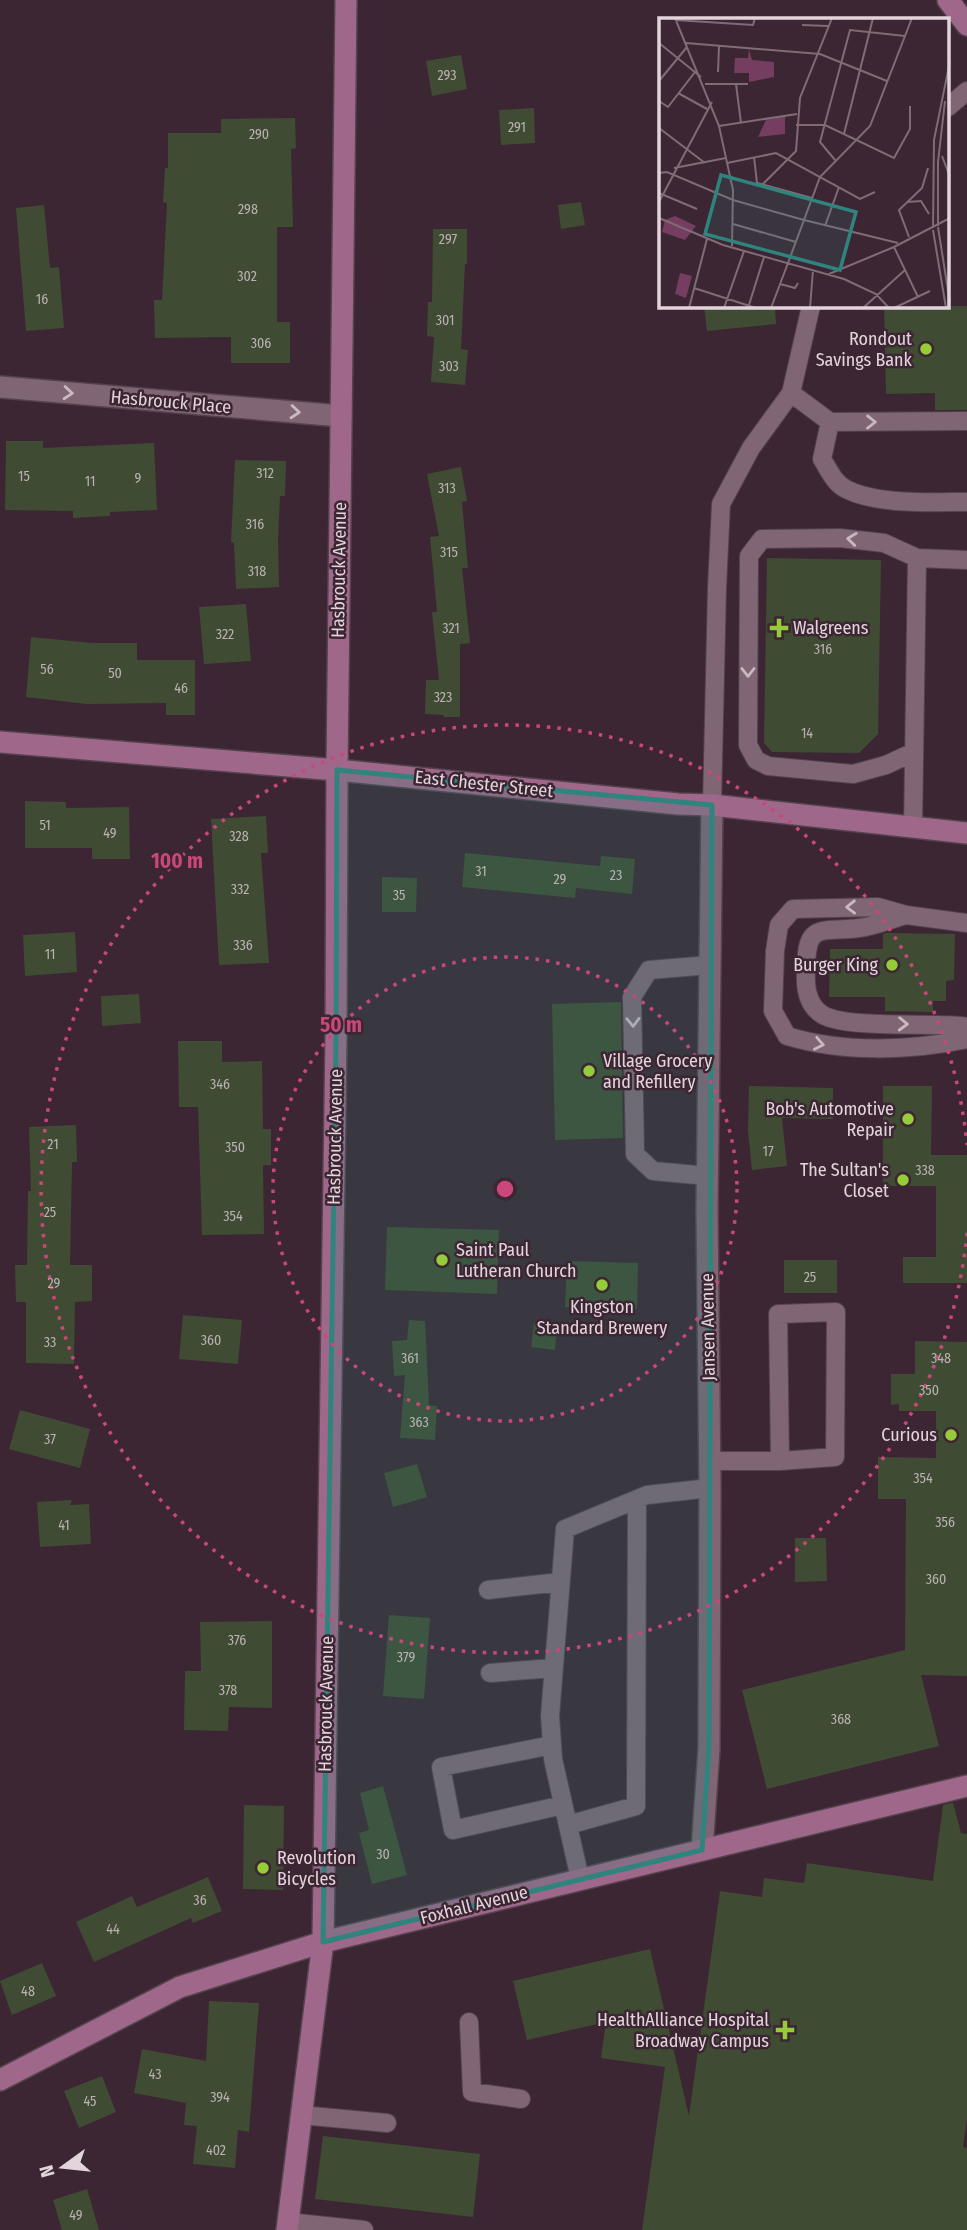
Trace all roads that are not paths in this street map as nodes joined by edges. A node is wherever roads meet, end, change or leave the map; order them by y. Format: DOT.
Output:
graph roads {
  1 [pos="346,0"];
  2 [pos="948,0"];
  3 [pos="967,25"];
  4 [pos="967,91"];
  5 [pos="950,105"];
  6 [pos="811,308"];
  7 [pos="0,387"];
  8 [pos="791,393"];
  9 [pos="341,416"];
  10 [pos="967,421"];
  11 [pos="830,422"];
  12 [pos="967,502"];
  13 [pos="917,558"];
  14 [pos="967,560"];
  15 [pos="0,742"];
  16 [pos="914,752"];
  17 [pos="337,769"];
  18 [pos="712,805"];
  19 [pos="913,828"];
  20 [pos="967,832"];
  21 [pos="906,915"];
  22 [pos="967,923"];
  23 [pos="710,965"];
  24 [pos="967,1027"];
  25 [pos="967,1039"];
  26 [pos="708,1176"];
  27 [pos="710,1461"];
  28 [pos="780,1461"];
  29 [pos="710,1488"];
  30 [pos="637,1499"];
  31 [pos="560,1583"];
  32 [pos="488,1590"];
  33 [pos="554,1668"];
  34 [pos="490,1673"];
  35 [pos="552,1745"];
  36 [pos="967,1786"];
  37 [pos="563,1805"];
  38 [pos="568,1825"];
  39 [pos="702,1850"];
  40 [pos="580,1879"];
  41 [pos="323,1942"];
  42 [pos="469,2022"];
  43 [pos="0,2080"];
  44 [pos="521,2099"];
  45 [pos="301,2115"];
  46 [pos="387,2123"];
  47 [pos="287,2226"];
  48 [pos="363,2230"];
  1 -- 9 [label="street, Hasbrouck Avenue"];
  2 -- 3 [label="street"];
  4 -- 5 [label="lane"];
  6 -- 8 [label="lane"];
  7 -- 9 [label="street, Hasbrouck Place, one-way"];
  8 -- 11 [label="lane"];
  8 -- 18 [label="lane"];
  9 -- 17 [label="street, Hasbrouck Avenue"];
  11 -- 10 [label="lane, one-way"];
  11 -- 12 [label="lane"];
  13 -- 14 [label="lane"];
  13 -- 16 [label="lane"];
  13 -- 16 [label="lane, one-way"];
  15 -- 17 [label="street, East Chester Street"];
  16 -- 19 [label="lane"];
  17 -- 18 [label="street, East Chester Street"];
  17 -- 41 [label="street, Hasbrouck Avenue"];
  18 -- 19 [label="street, East Chester Street"];
  18 -- 23 [label="street, Jansen Avenue"];
  19 -- 20 [label="street, East Chester Street"];
  21 -- 22 [label="lane"];
  21 -- 24 [label="lane, one-way"];
  21 -- 25 [label="lane, one-way"];
  23 -- 26 [label="street, Jansen Avenue"];
  23 -- 26 [label="lane, one-way"];
  26 -- 27 [label="street, Jansen Avenue"];
  27 -- 28 [label="lane"];
  27 -- 29 [label="street, Jansen Avenue"];
  28 -- 28 [label="lane"];
  29 -- 30 [label="lane"];
  29 -- 39 [label="street, Jansen Avenue"];
  30 -- 31 [label="lane"];
  30 -- 38 [label="lane"];
  31 -- 32 [label="lane"];
  31 -- 33 [label="lane"];
  33 -- 34 [label="lane"];
  33 -- 35 [label="lane"];
  35 -- 37 [label="lane"];
  35 -- 37 [label="lane"];
  36 -- 39 [label="street, Foxhall Avenue"];
  37 -- 38 [label="lane"];
  38 -- 40 [label="lane"];
  39 -- 40 [label="street, Foxhall Avenue"];
  40 -- 41 [label="street, Foxhall Avenue"];
  41 -- 43 [label="street, Foxhall Avenue"];
  41 -- 45 [label="street, Hasbrouck Avenue"];
  42 -- 44 [label="lane"];
  45 -- 46 [label="lane"];
  45 -- 47 [label="street, Hasbrouck Avenue"];
  47 -- 48 [label="lane"];
}
